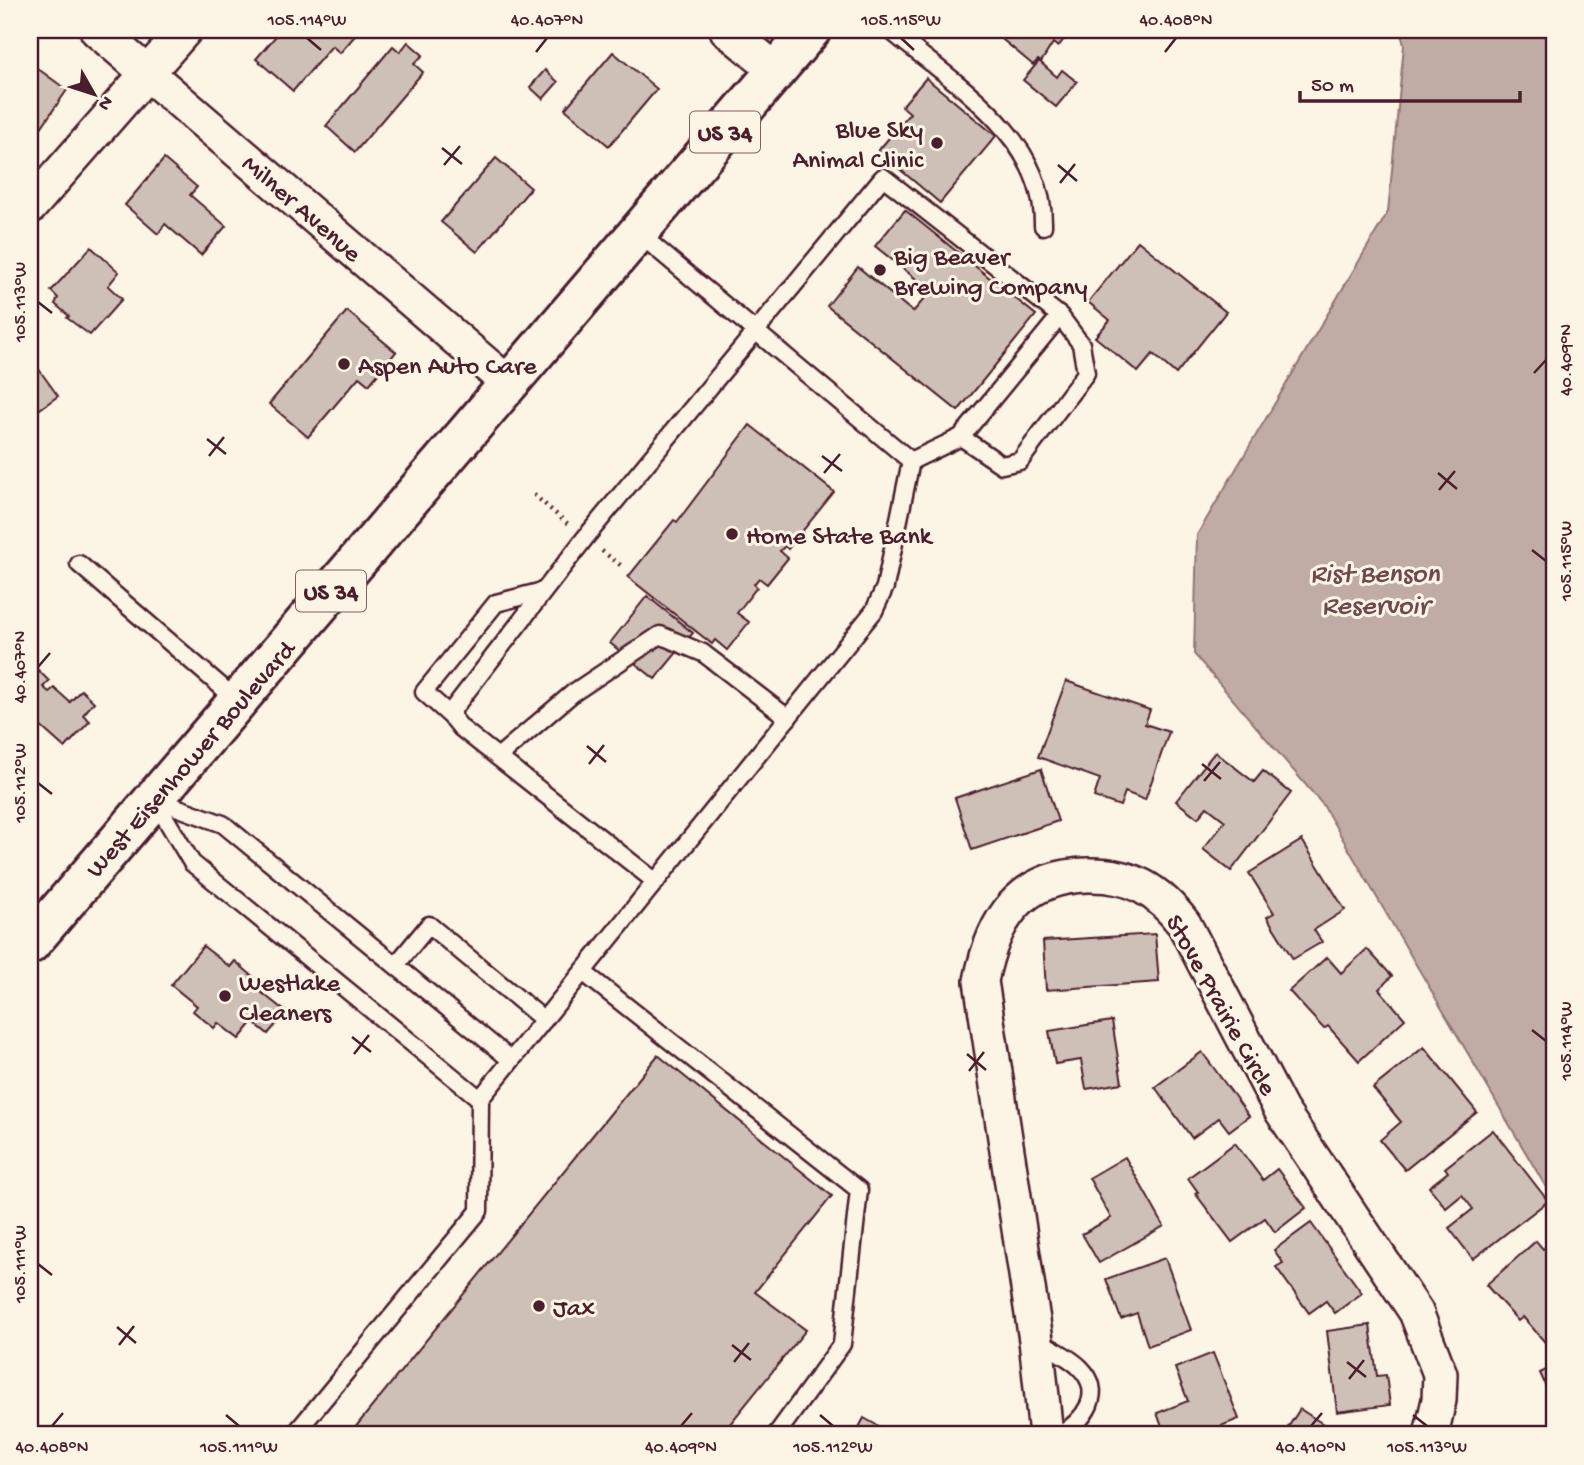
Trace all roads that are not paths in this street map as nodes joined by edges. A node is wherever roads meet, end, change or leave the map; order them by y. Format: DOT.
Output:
graph roads {
  1 [pos="97,30"];
  2 [pos="185,30"];
  3 [pos="727,30"];
  4 [pos="811,30"];
  5 [pos="890,30"];
  6 [pos="777,71"];
  7 [pos="148,73"];
  8 [pos="30,207"];
  9 [pos="1043,226"];
  10 [pos="638,233"];
  11 [pos="1060,316"];
  12 [pos="755,331"];
  13 [pos="509,384"];
  14 [pos="961,437"];
  15 [pos="911,461"];
  16 [pos="79,564"];
  17 [pos="544,591"];
  18 [pos="237,701"];
  19 [pos="453,718"];
  20 [pos="788,718"];
  21 [pos="498,757"];
  22 [pos="154,799"];
  23 [pos="656,882"];
  24 [pos="30,944"];
  25 [pos="396,965"];
  26 [pos="583,971"];
  27 [pos="544,1020"];
  28 [pos="511,1060"];
  29 [pos="480,1099"];
  30 [pos="1036,1340"];
  31 [pos="294,1435"];
  32 [pos="776,1435"];
  33 [pos="1045,1435"];
  34 [pos="1059,1435"];
  35 [pos="1430,1435"];
  1 -- 7 [label="street, Milner Avenue"];
  2 -- 7 [label="street"];
  3 -- 6 [label="street"];
  4 -- 6 [label="highway, West Eisenhower Boulevard / US 34"];
  5 -- 9 [label="lane"];
  6 -- 10 [label="highway, West Eisenhower Boulevard / US 34"];
  7 -- 8 [label="street"];
  7 -- 13 [label="street, Milner Avenue"];
  10 -- 12 [label="lane"];
  10 -- 13 [label="highway, West Eisenhower Boulevard / US 34"];
  11 -- 12 [label="lane"];
  11 -- 14 [label="lane"];
  11 -- 14 [label="lane"];
  12 -- 15 [label="lane"];
  12 -- 17 [label="lane"];
  13 -- 18 [label="highway, West Eisenhower Boulevard / US 34"];
  14 -- 15 [label="lane"];
  15 -- 20 [label="lane"];
  16 -- 18 [label="lane"];
  17 -- 19 [label="lane"];
  17 -- 19 [label="lane"];
  18 -- 22 [label="highway, West Eisenhower Boulevard / US 34"];
  19 -- 21 [label="lane"];
  20 -- 21 [label="lane"];
  20 -- 23 [label="lane"];
  21 -- 23 [label="lane"];
  22 -- 24 [label="highway, West Eisenhower Boulevard / US 34"];
  22 -- 25 [label="lane"];
  22 -- 29 [label="lane"];
  23 -- 26 [label="lane"];
  25 -- 27 [label="lane"];
  25 -- 28 [label="lane"];
  26 -- 27 [label="lane"];
  26 -- 32 [label="lane"];
  27 -- 28 [label="lane"];
  28 -- 29 [label="lane"];
  29 -- 31 [label="lane"];
  30 -- 33 [label="street, Stove Prairie Circle"];
  30 -- 34 [label="lane"];
  30 -- 35 [label="street, Stove Prairie Circle"];
}
